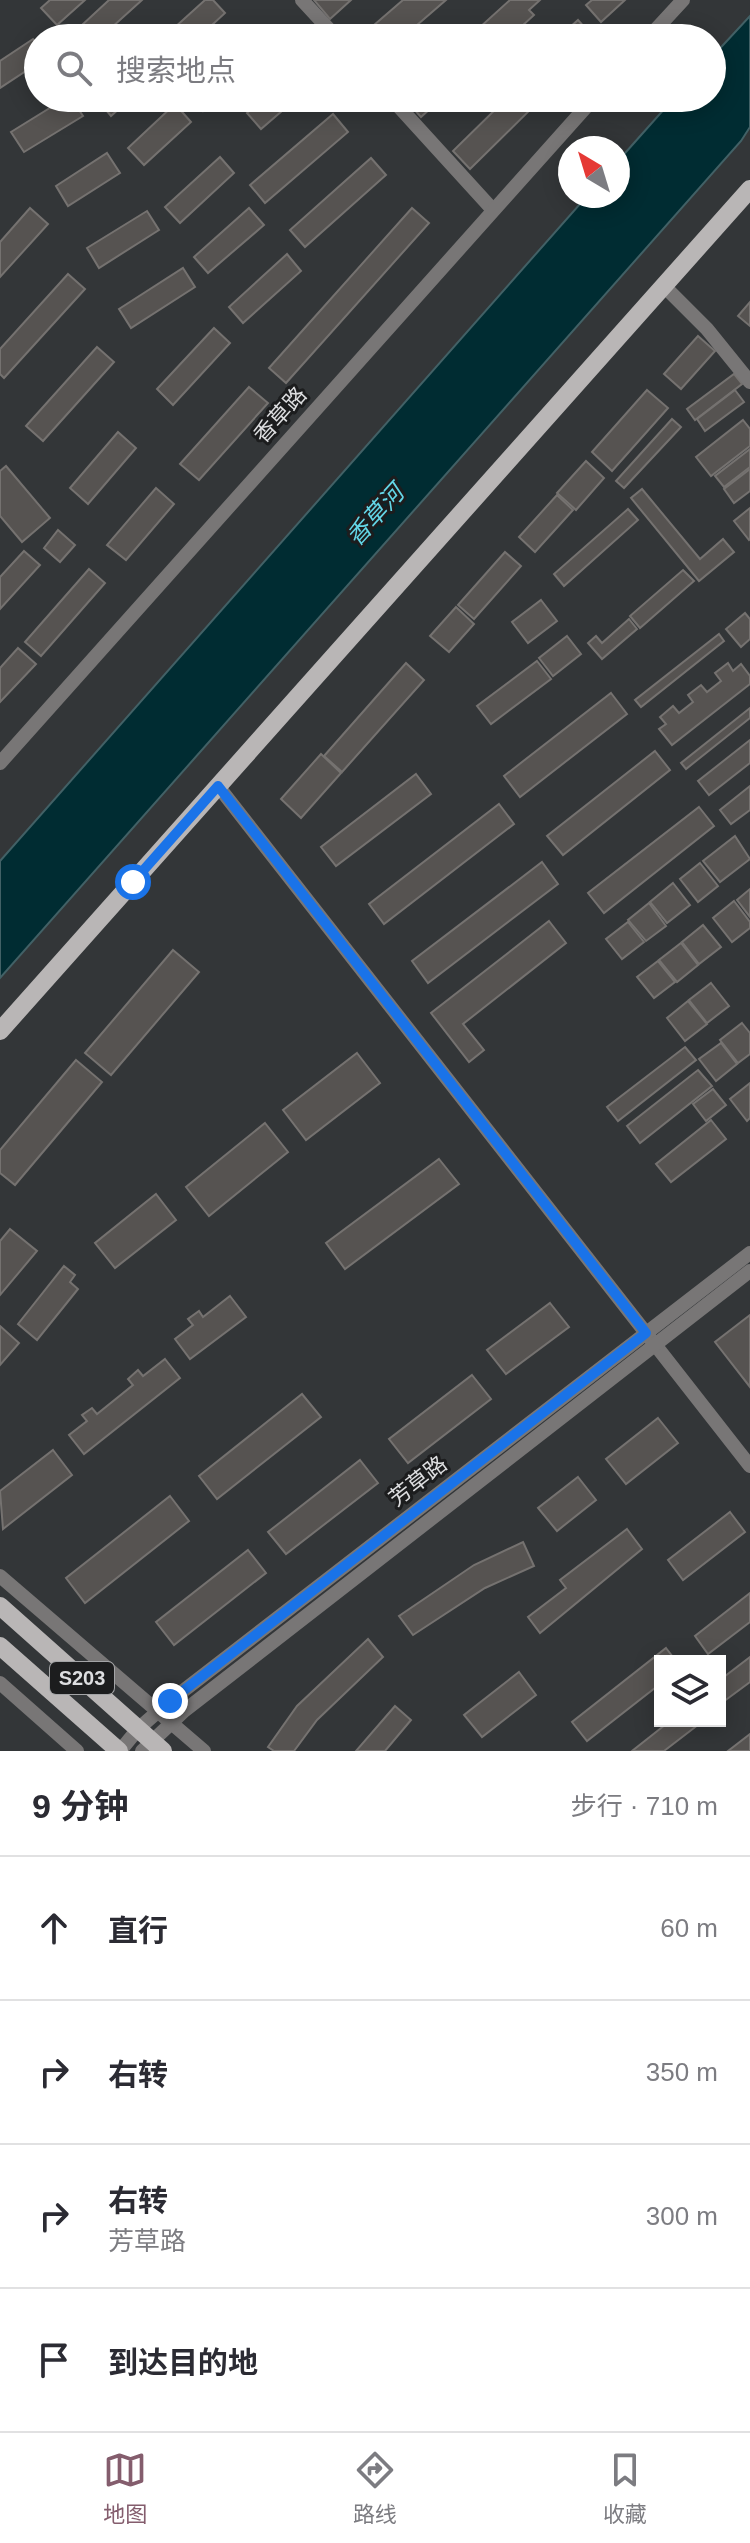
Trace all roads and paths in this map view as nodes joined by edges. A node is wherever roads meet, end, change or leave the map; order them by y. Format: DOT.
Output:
graph roads {
  1 [pos="302,0"];
  2 [pos="683,0"];
  3 [pos="324,24"];
  4 [pos="661,24"];
  5 [pos="404,112"];
  6 [pos="581,112"];
  7 [pos="750,189"];
  8 [pos="493,210"];
  9 [pos="664,286"];
  10 [pos="750,382"];
  11 [pos="0,763"];
  12 [pos="218,786"];
  13 [pos="0,1031"];
  14 [pos="750,1253"];
  15 [pos="750,1271"];
  16 [pos="651,1339"];
  17 [pos="750,1466"];
  18 [pos="0,1576"];
  19 [pos="0,1606"];
  20 [pos="0,1646"];
  21 [pos="0,1683"];
  22 [pos="158,1711"];
  23 [pos="171,1723"];
  24 [pos="148,1743"];
  25 [pos="77,1751"];
  26 [pos="119,1751"];
  27 [pos="204,1751"];
  1 -- 3 [label="street"];
  2 -- 4 [label="street"];
  5 -- 8 [label="street"];
  6 -- 8 [label="street, 香草路"];
  7 -- 9 [label="main road"];
  8 -- 11 [label="street, 香草路"];
  9 -- 10 [label="street"];
  9 -- 12 [label="main road"];
  12 -- 13 [label="main road"];
  12 -- 16 [label="street"];
  14 -- 16 [label="street, 芳草路"];
  15 -- 16 [label="street, 芳草路"];
  16 -- 17 [label="street"];
  16 -- 22 [label="street, 芳草路"];
  16 -- 23 [label="street, 芳草路"];
  18 -- 22 [label="street"];
  19 -- 24 [label="main road, S203"];
  20 -- 26 [label="main road, S203"];
  21 -- 25 [label="street"];
  22 -- 23 [label="street"];
  22 -- 24 [label="street, 芳草路"];
  23 -- 24 [label="street, 芳草路"];
  23 -- 27 [label="street"];
  24 -- 26 [label="street, 芳草路"];
}
